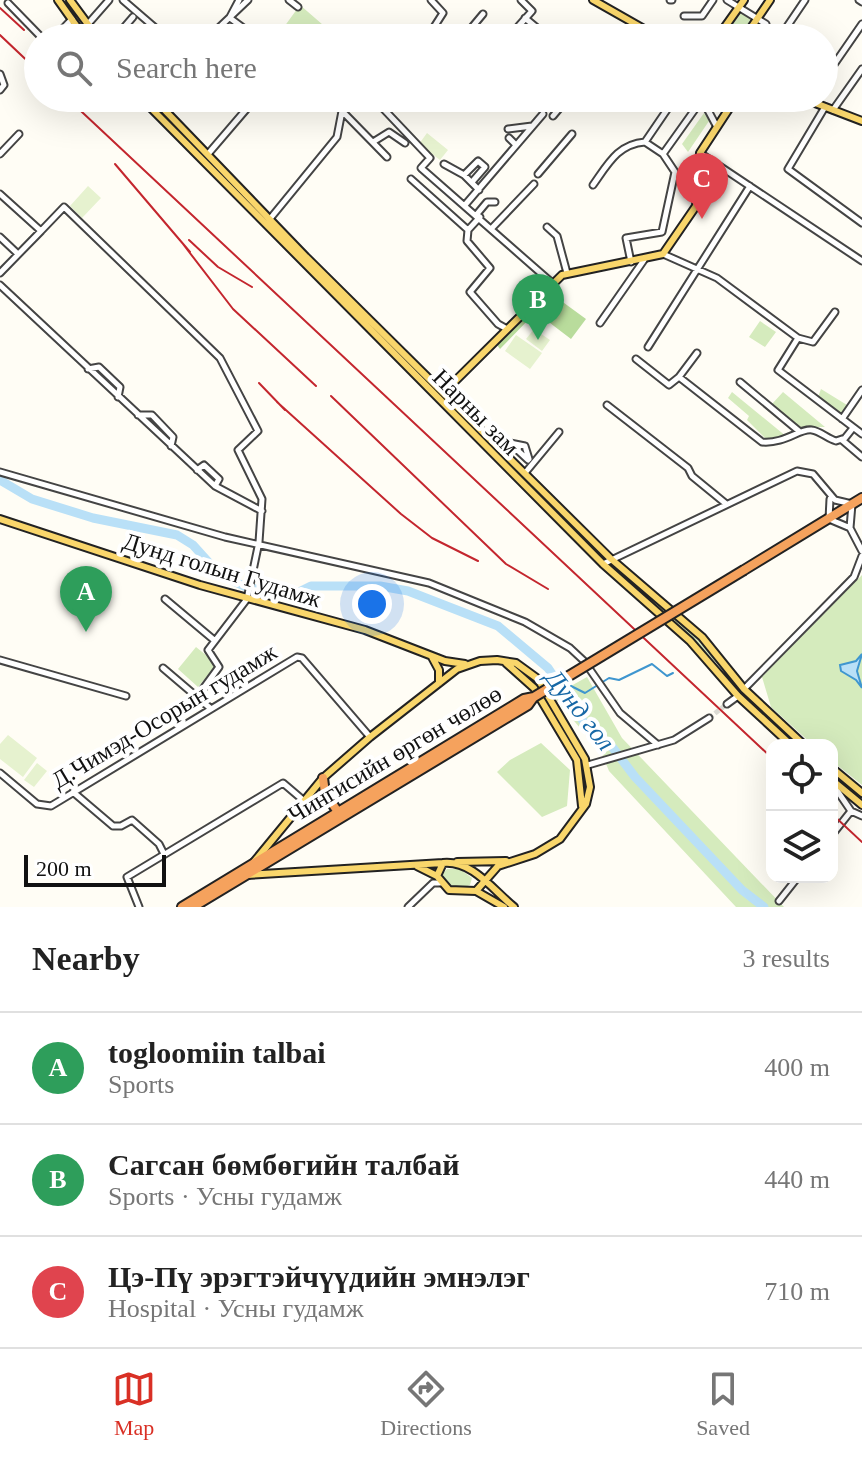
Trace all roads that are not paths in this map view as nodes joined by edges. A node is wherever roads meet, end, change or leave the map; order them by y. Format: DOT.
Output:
graph roads {
  1 [pos="58,0"];
  2 [pos="70,0"];
  3 [pos="109,0"];
  4 [pos="123,0"];
  5 [pos="239,0"];
  6 [pos="248,0"];
  7 [pos="289,0"];
  8 [pos="431,0"];
  9 [pos="521,0"];
  10 [pos="593,0"];
  11 [pos="713,0"];
  12 [pos="727,0"];
  13 [pos="744,0"];
  14 [pos="770,0"];
  15 [pos="805,0"];
  16 [pos="8,3"];
  17 [pos="298,7"];
  18 [pos="739,8"];
  19 [pos="483,14"];
  20 [pos="684,16"];
  21 [pos="133,17"];
  22 [pos="230,18"];
  23 [pos="525,18"];
  24 [pos="72,19"];
  25 [pos="757,19"];
  26 [pos="28,24"];
  27 [pos="67,24"];
  28 [pos="75,24"];
  29 [pos="88,24"];
  30 [pos="127,24"];
  31 [pos="151,24"];
  32 [pos="223,24"];
  33 [pos="238,24"];
  34 [pos="436,24"];
  35 [pos="475,24"];
  36 [pos="520,24"];
  37 [pos="532,24"];
  38 [pos="635,24"];
  39 [pos="727,24"];
  40 [pos="754,24"];
  41 [pos="766,24"];
  42 [pos="788,24"];
  43 [pos="862,24"];
  44 [pos="838,59"];
  45 [pos="862,69"];
  46 [pos="0,74"];
  47 [pos="0,90"];
  48 [pos="838,103"];
  49 [pos="154,112"];
  50 [pos="244,112"];
  51 [pos="342,112"];
  52 [pos="343,112"];
  53 [pos="387,112"];
  54 [pos="556,112"];
  55 [pos="665,112"];
  56 [pos="692,112"];
  57 [pos="709,112"];
  58 [pos="727,112"];
  59 [pos="822,112"];
  60 [pos="838,112"];
  61 [pos="168,113"];
  62 [pos="543,114"];
  63 [pos="553,116"];
  64 [pos="862,121"];
  65 [pos="533,126"];
  66 [pos="717,127"];
  67 [pos="508,129"];
  68 [pos="19,134"];
  69 [pos="572,134"];
  70 [pos="509,138"];
  71 [pos="373,142"];
  72 [pos="645,142"];
  73 [pos="405,143"];
  74 [pos="516,145"];
  75 [pos="700,153"];
  76 [pos="0,154"];
  77 [pos="208,154"];
  78 [pos="663,154"];
  79 [pos="387,157"];
  80 [pos="444,164"];
  81 [pos="538,174"];
  82 [pos="464,175"];
  83 [pos="411,179"];
  84 [pos="472,182"];
  85 [pos="534,184"];
  86 [pos="593,185"];
  87 [pos="750,186"];
  88 [pos="478,191"];
  89 [pos="0,194"];
  90 [pos="487,202"];
  91 [pos="495,202"];
  92 [pos="465,205"];
  93 [pos="478,215"];
  94 [pos="269,220"];
  95 [pos="862,223"];
  96 [pos="547,227"];
  97 [pos="492,228"];
  98 [pos="468,230"];
  99 [pos="41,231"];
  100 [pos="0,237"];
  101 [pos="18,254"];
  102 [pos="663,254"];
  103 [pos="298,260"];
  104 [pos="644,260"];
  105 [pos="862,260"];
  106 [pos="631,262"];
  107 [pos="315,266"];
  108 [pos="694,269"];
  109 [pos="0,273"];
  110 [pos="567,273"];
  111 [pos="551,282"];
  112 [pos="0,285"];
  113 [pos="835,312"];
  114 [pos="600,323"];
  115 [pos="507,329"];
  116 [pos="798,338"];
  117 [pos="648,347"];
  118 [pos="697,353"];
  119 [pos="636,359"];
  120 [pos="679,377"];
  121 [pos="740,382"];
  122 [pos="862,390"];
  123 [pos="441,396"];
  124 [pos="607,405"];
  125 [pos="137,415"];
  126 [pos="842,419"];
  127 [pos="853,428"];
  128 [pos="559,432"];
  129 [pos="800,432"];
  130 [pos="499,433"];
  131 [pos="862,434"];
  132 [pos="842,440"];
  133 [pos="171,447"];
  134 [pos="862,457"];
  135 [pos="528,460"];
  136 [pos="0,472"];
  137 [pos="525,473"];
  138 [pos="829,494"];
  139 [pos="862,498"];
  140 [pos="725,503"];
  141 [pos="852,504"];
  142 [pos="262,511"];
  143 [pos="0,519"];
  144 [pos="829,519"];
  145 [pos="850,528"];
  146 [pos="258,545"];
  147 [pos="862,553"];
  148 [pos="610,558"];
  149 [pos="603,564"];
  150 [pos="165,599"];
  151 [pos="247,599"];
  152 [pos="214,640"];
  153 [pos="432,657"];
  154 [pos="0,660"];
  155 [pos="505,662"];
  156 [pos="468,664"];
  157 [pos="163,668"];
  158 [pos="438,685"];
  159 [pos="744,689"];
  160 [pos="126,696"];
  161 [pos="738,696"];
  162 [pos="197,697"];
  163 [pos="534,697"];
  164 [pos="727,704"];
  165 [pos="210,708"];
  166 [pos="709,718"];
  167 [pos="370,737"];
  168 [pos="785,739"];
  169 [pos="797,739"];
  170 [pos="658,745"];
  171 [pos="588,765"];
  172 [pos="0,773"];
  173 [pos="838,773"];
  174 [pos="323,778"];
  175 [pos="838,786"];
  176 [pos="313,788"];
  177 [pos="838,790"];
  178 [pos="73,792"];
  179 [pos="325,793"];
  180 [pos="862,793"];
  181 [pos="303,800"];
  182 [pos="862,805"];
  183 [pos="582,806"];
  184 [pos="851,811"];
  185 [pos="338,812"];
  186 [pos="862,816"];
  187 [pos="838,827"];
  188 [pos="164,854"];
  189 [pos="278,856"];
  190 [pos="510,861"];
  191 [pos="455,862"];
  192 [pos="443,863"];
  193 [pos="251,864"];
  194 [pos="417,866"];
  195 [pos="285,873"];
  196 [pos="246,875"];
  197 [pos="438,880"];
  198 [pos="483,881"];
  199 [pos="793,883"];
  200 [pos="476,891"];
  201 [pos="779,901"];
  202 [pos="139,907"];
  203 [pos="182,907"];
  204 [pos="193,907"];
  205 [pos="408,907"];
  206 [pos="504,907"];
  207 [pos="514,907"];
  1 -- 24 [label="main road"];
  2 -- 29 [label="main road"];
  3 -- 29 [label="street"];
  4 -- 31 [label="street"];
  5 -- 22 [label="street"];
  6 -- 22 [label="street"];
  7 -- 17 [label="street"];
  8 -- 34 [label="street"];
  9 -- 23 [label="street"];
  10 -- 38 [label="main road"];
  11 -- 20 [label="street"];
  12 -- 18 [label="street"];
  13 -- 18 [label="main road"];
  14 -- 25 [label="main road"];
  15 -- 42 [label="street"];
  16 -- 26 [label="street"];
  18 -- 25 [label="street"];
  18 -- 39 [label="main road"];
  19 -- 35 [label="street"];
  21 -- 30 [label="street"];
  22 -- 32 [label="street"];
  22 -- 33 [label="street"];
  23 -- 36 [label="street"];
  23 -- 37 [label="street"];
  24 -- 27 [label="street"];
  24 -- 28 [label="main road"];
  25 -- 40 [label="main road"];
  25 -- 41 [label="street"];
  43 -- 44 [label="street"];
  45 -- 48 [label="street"];
  46 -- 47 [label="street"];
  49 -- 103 [label="main road, Нарны зам"];
  50 -- 77 [label="street"];
  51 -- 94 [label="street"];
  52 -- 71 [label="street"];
  53 -- 92 [label="street"];
  54 -- 63 [label="street"];
  55 -- 72 [label="street"];
  56 -- 78 [label="street"];
  57 -- 66 [label="street"];
  58 -- 66 [label="main road"];
  59 -- 95 [label="street"];
  60 -- 64 [label="main road"];
  61 -- 77 [label="main road, Нарны зам"];
  62 -- 65 [label="street"];
  65 -- 67 [label="street"];
  65 -- 74 [label="street"];
  66 -- 75 [label="main road"];
  68 -- 76 [label="street"];
  69 -- 81 [label="street"];
  70 -- 74 [label="street"];
  71 -- 73 [label="street"];
  71 -- 79 [label="street"];
  72 -- 78 [label="street"];
  72 -- 86 [label="street"];
  74 -- 88 [label="street"];
  75 -- 87 [label="street"];
  75 -- 102 [label="main road"];
  77 -- 94 [label="main road, Нарны зам"];
  78 -- 106 [label="street"];
  80 -- 82 [label="street"];
  82 -- 84 [label="street"];
  82 -- 84 [label="street"];
  83 -- 98 [label="street"];
  84 -- 88 [label="street"];
  85 -- 97 [label="street"];
  87 -- 105 [label="street"];
  87 -- 108 [label="street"];
  88 -- 90 [label="street"];
  88 -- 92 [label="street"];
  89 -- 99 [label="street"];
  90 -- 91 [label="street"];
  90 -- 93 [label="street"];
  92 -- 93 [label="street"];
  93 -- 97 [label="street"];
  93 -- 98 [label="street"];
  94 -- 107 [label="main road, Нарны зам"];
  96 -- 110 [label="street"];
  97 -- 111 [label="street"];
  98 -- 115 [label="street"];
  99 -- 101 [label="street"];
  99 -- 142 [label="street"];
  100 -- 101 [label="street"];
  101 -- 109 [label="street"];
  102 -- 104 [label="main road"];
  102 -- 108 [label="street"];
  103 -- 107 [label="main road"];
  103 -- 123 [label="main road, Нарны зам"];
  104 -- 106 [label="main road"];
  104 -- 114 [label="street"];
  106 -- 110 [label="main road"];
  107 -- 123 [label="main road, Нарны зам"];
  108 -- 116 [label="street"];
  108 -- 117 [label="street"];
  110 -- 111 [label="main road"];
  111 -- 115 [label="main road"];
  112 -- 125 [label="street"];
  113 -- 116 [label="street"];
  115 -- 123 [label="main road"];
  116 -- 126 [label="street"];
  118 -- 120 [label="street"];
  119 -- 120 [label="street"];
  120 -- 129 [label="street"];
  121 -- 129 [label="street"];
  122 -- 126 [label="street"];
  123 -- 137 [label="main road, Нарны зам"];
  123 -- 149 [label="main road, Нарны зам"];
  124 -- 140 [label="street"];
  125 -- 133 [label="street"];
  125 -- 133 [label="street"];
  126 -- 127 [label="street"];
  127 -- 131 [label="street"];
  127 -- 132 [label="street"];
  128 -- 137 [label="street"];
  129 -- 132 [label="street"];
  130 -- 135 [label="street"];
  132 -- 134 [label="street"];
  133 -- 142 [label="street"];
  136 -- 146 [label="street"];
  137 -- 148 [label="main road, Нарны зам"];
  138 -- 140 [label="street"];
  138 -- 141 [label="street"];
  138 -- 144 [label="street"];
  139 -- 141 [label="highway"];
  140 -- 148 [label="street"];
  141 -- 144 [label="highway"];
  141 -- 145 [label="street"];
  142 -- 146 [label="street"];
  143 -- 151 [label="main road, Дунд голын Гудамж"];
  144 -- 145 [label="street"];
  144 -- 163 [label="highway, bridge"];
  145 -- 147 [label="street"];
  146 -- 151 [label="street"];
  146 -- 170 [label="street"];
  147 -- 159 [label="street"];
  148 -- 149 [label="street"];
  148 -- 159 [label="main road, Нарны зам"];
  149 -- 161 [label="main road, Нарны зам"];
  150 -- 152 [label="street"];
  151 -- 152 [label="street"];
  151 -- 153 [label="main road, Дунд голын Гудамж"];
  152 -- 162 [label="street"];
  153 -- 156 [label="main road, Дунд голын Гудамж"];
  153 -- 158 [label="main road"];
  154 -- 160 [label="street"];
  155 -- 156 [label="main road, Дунд голын Гудамж"];
  155 -- 171 [label="main road"];
  155 -- 183 [label="main road"];
  156 -- 158 [label="main road"];
  157 -- 162 [label="street"];
  158 -- 167 [label="main road"];
  159 -- 169 [label="main road, Нарны зам"];
  161 -- 164 [label="street"];
  161 -- 168 [label="main road, Нарны зам"];
  162 -- 165 [label="street"];
  163 -- 185 [label="highway, Чингисийн өргөн чөлөө"];
  163 -- 189 [label="highway, Чингисийн өргөн чөлөө"];
  165 -- 167 [label="street, Д.Чимэд-Осорын гудамж"];
  165 -- 178 [label="street, Д.Чимэд-Осорын гудамж"];
  166 -- 170 [label="street"];
  167 -- 174 [label="main road"];
  170 -- 171 [label="street"];
  171 -- 183 [label="main road"];
  172 -- 178 [label="street, Д.Чимэд-Осорын гудамж"];
  173 -- 180 [label="main road"];
  174 -- 176 [label="main road"];
  174 -- 179 [label="highway"];
  175 -- 182 [label="main road"];
  176 -- 179 [label="highway"];
  176 -- 181 [label="main road"];
  177 -- 184 [label="street"];
  178 -- 188 [label="street"];
  179 -- 185 [label="highway"];
  181 -- 188 [label="street"];
  181 -- 193 [label="main road"];
  183 -- 190 [label="main road"];
  184 -- 186 [label="street"];
  184 -- 187 [label="street"];
  185 -- 193 [label="highway, Чингисийн өргөн чөлөө"];
  188 -- 202 [label="street"];
  189 -- 195 [label="main road"];
  189 -- 196 [label="highway, Чингисийн өргөн чөлөө"];
  190 -- 191 [label="main road"];
  190 -- 198 [label="main road"];
  191 -- 192 [label="main road"];
  191 -- 198 [label="main road"];
  192 -- 194 [label="main road"];
  192 -- 197 [label="main road"];
  193 -- 203 [label="highway, Чингисийн өргөн чөлөө"];
  194 -- 195 [label="main road"];
  194 -- 197 [label="main road"];
  195 -- 196 [label="main road"];
  196 -- 204 [label="highway, Чингисийн өргөн чөлөө"];
  197 -- 200 [label="main road"];
  197 -- 205 [label="street"];
  198 -- 200 [label="main road"];
  198 -- 207 [label="main road"];
  199 -- 201 [label="street"];
  200 -- 206 [label="main road"];
}
